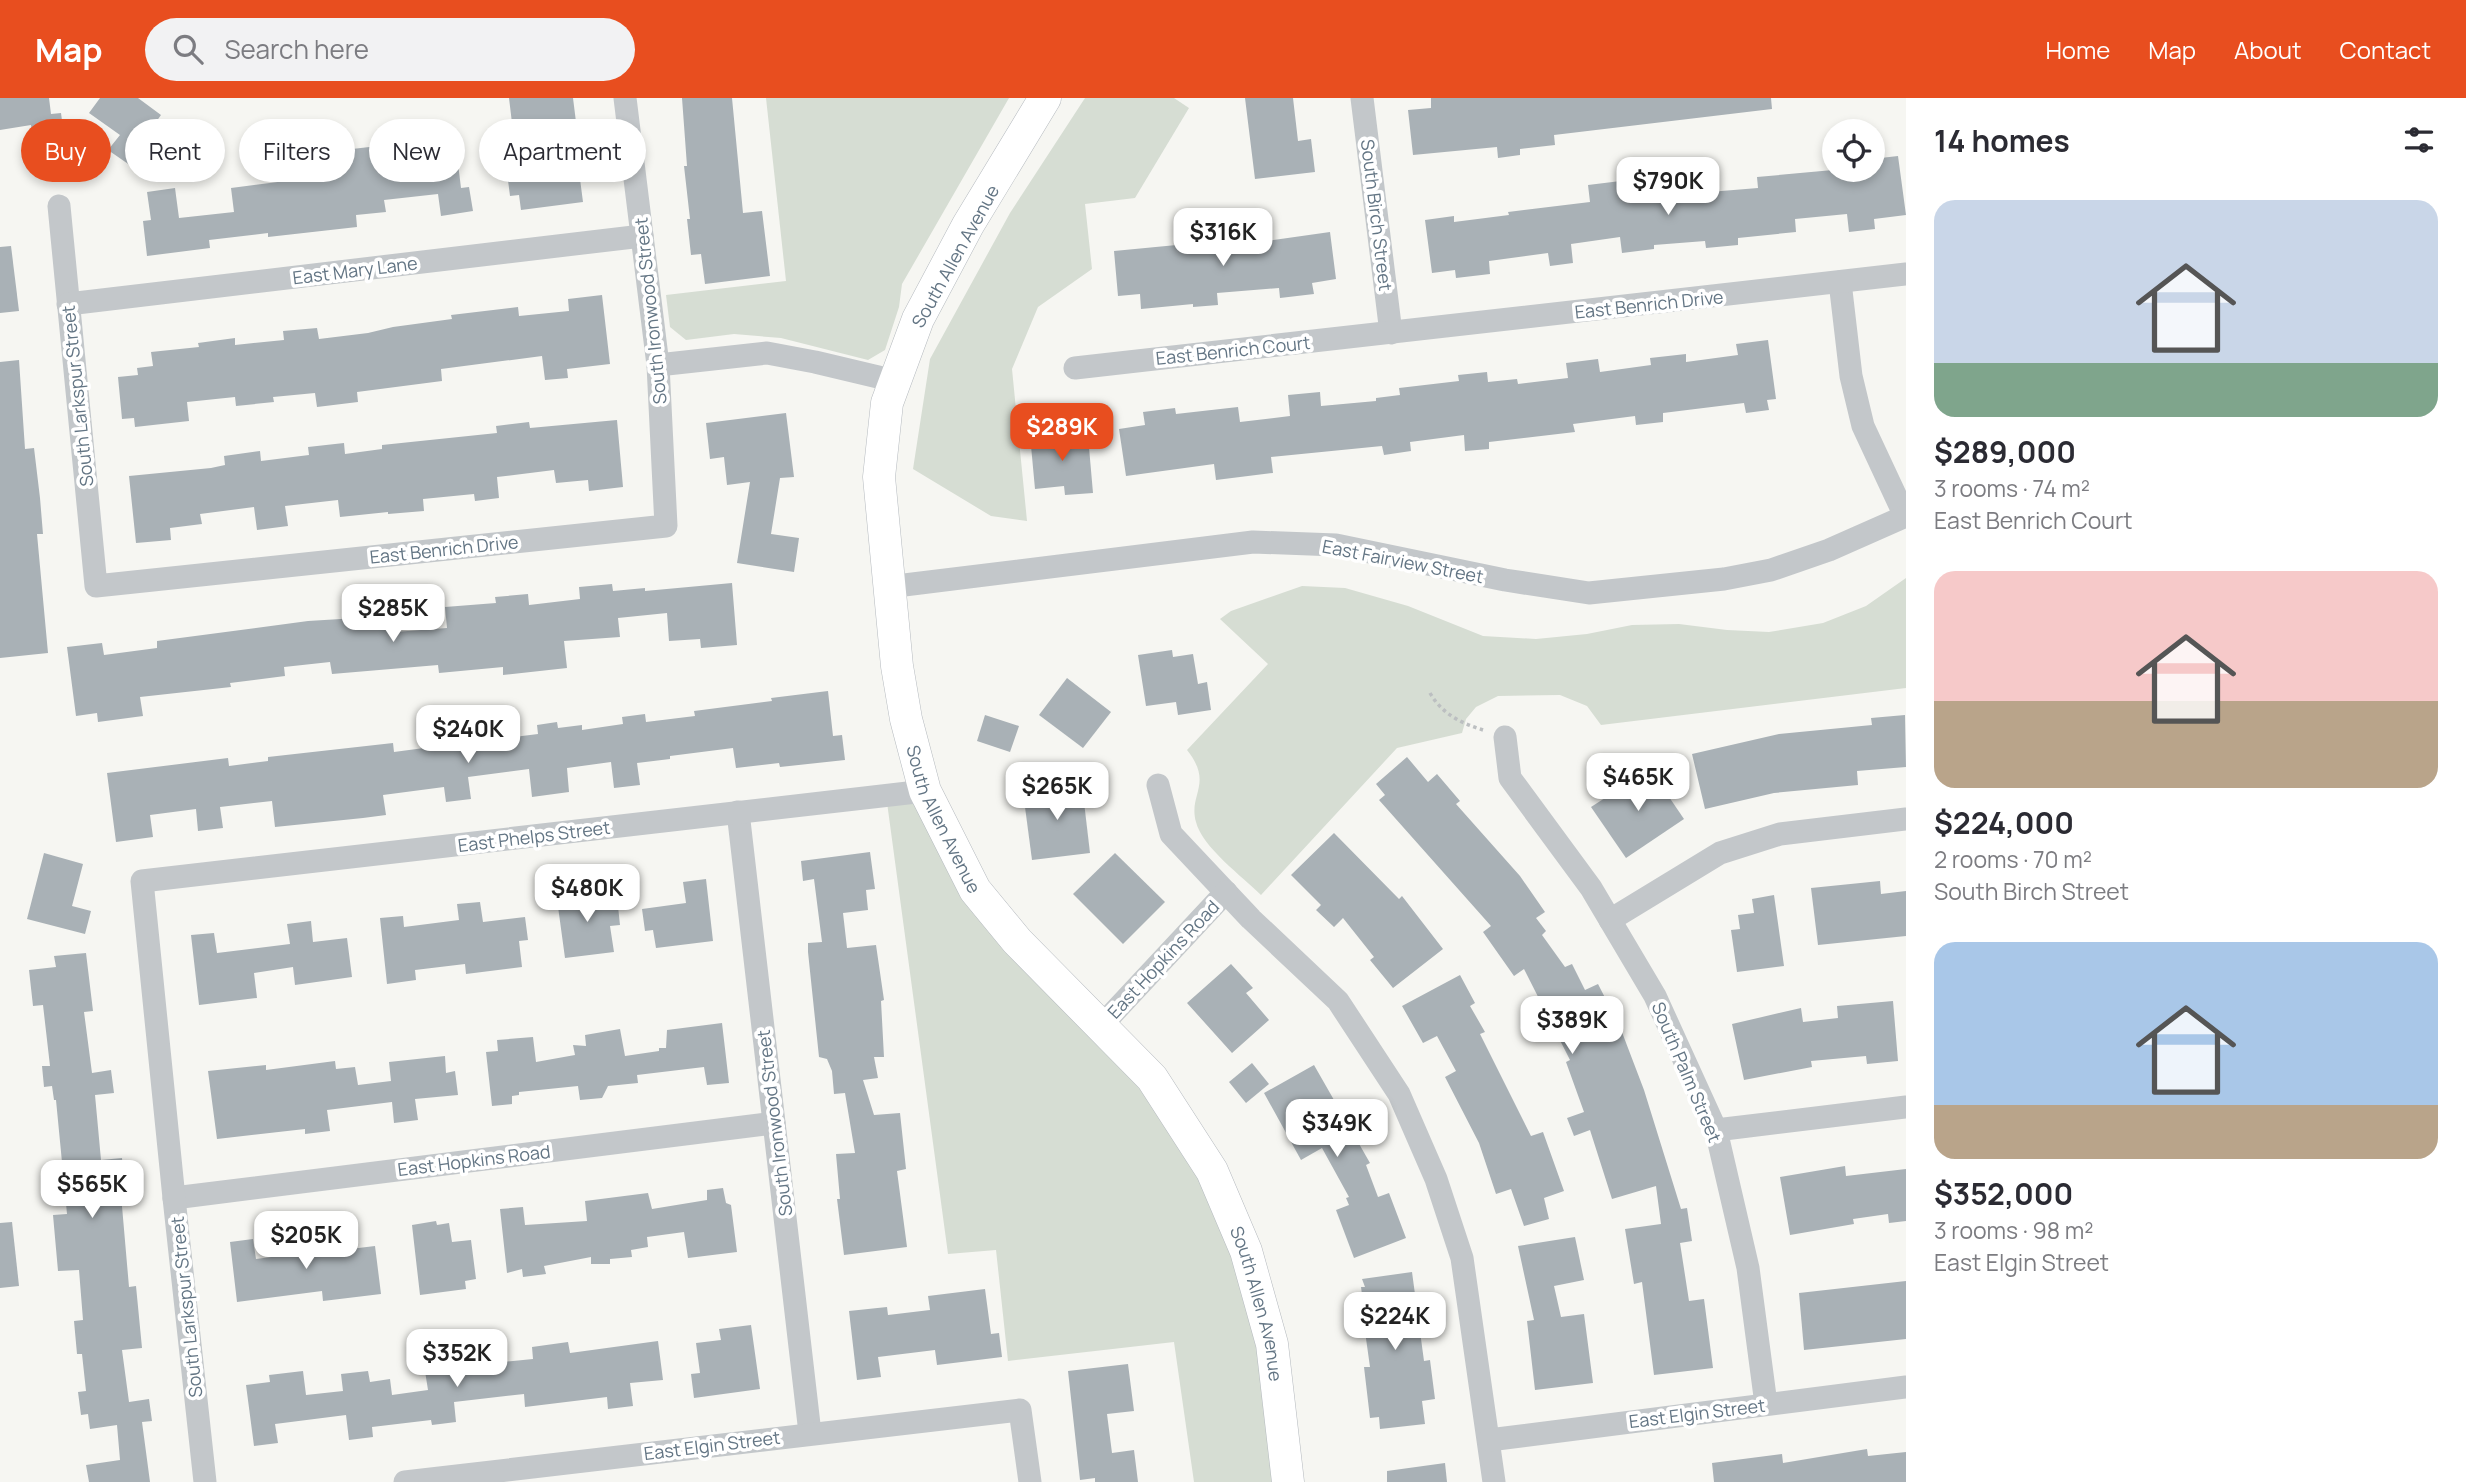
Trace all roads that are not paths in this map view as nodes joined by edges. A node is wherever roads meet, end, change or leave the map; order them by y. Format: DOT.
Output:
graph roads {
  1 [pos="625,98"];
  2 [pos="1045,98"];
  3 [pos="1362,98"];
  4 [pos="59,206"];
  5 [pos="642,236"];
  6 [pos="1906,274"];
  7 [pos="1840,282"];
  8 [pos="68,304"];
  9 [pos="1391,332"];
  10 [pos="657,365"];
  11 [pos="1075,368"];
  12 [pos="895,381"];
  13 [pos="1905,516"];
  14 [pos="666,526"];
  15 [pos="96,586"];
  16 [pos="888,587"];
  17 [pos="1505,737"];
  18 [pos="1158,785"];
  19 [pos="925,791"];
  20 [pos="738,812"];
  21 [pos="1906,819"];
  22 [pos="142,881"];
  23 [pos="1226,892"];
  24 [pos="1610,920"];
  25 [pos="1101,1026"];
  26 [pos="1906,1107"];
  27 [pos="774,1123"];
  28 [pos="1716,1130"];
  29 [pos="174,1198"];
  30 [pos="1906,1387"];
  31 [pos="1766,1404"];
  32 [pos="810,1433"];
  33 [pos="1489,1440"];
  34 [pos="205,1482"];
  35 [pos="405,1482"];
  36 [pos="1030,1482"];
  37 [pos="1288,1482"];
  38 [pos="1494,1482"];
  1 -- 5 [label="street, South Ironwood Street"];
  2 -- 12 [label="street, South Allen Avenue"];
  3 -- 9 [label="street, South Birch Street"];
  4 -- 8 [label="street, South Larkspur Street"];
  5 -- 8 [label="street, East Mary Lane"];
  5 -- 10 [label="street, South Ironwood Street"];
  6 -- 7 [label="street, East Benrich Drive"];
  7 -- 9 [label="street, East Benrich Drive"];
  7 -- 13 [label="street"];
  8 -- 15 [label="street, South Larkspur Street"];
  9 -- 11 [label="street, East Benrich Court"];
  10 -- 12 [label="street"];
  10 -- 14 [label="street, South Ironwood Street"];
  12 -- 16 [label="street, South Allen Avenue"];
  13 -- 16 [label="street, East Fairview Street"];
  14 -- 15 [label="street, East Benrich Drive"];
  16 -- 19 [label="street, South Allen Avenue"];
  17 -- 24 [label="street, South Palm Street"];
  18 -- 23 [label="street"];
  19 -- 20 [label="street, East Phelps Street"];
  19 -- 25 [label="street, South Allen Avenue"];
  20 -- 22 [label="street, East Phelps Street"];
  20 -- 27 [label="street, South Ironwood Street"];
  21 -- 24 [label="street"];
  22 -- 29 [label="street, South Larkspur Street"];
  23 -- 25 [label="street, East Hopkins Road"];
  23 -- 33 [label="street"];
  24 -- 28 [label="street, South Palm Street"];
  25 -- 37 [label="street, South Allen Avenue"];
  26 -- 28 [label="street"];
  27 -- 29 [label="street, East Hopkins Road"];
  27 -- 32 [label="street, South Ironwood Street"];
  28 -- 31 [label="street, South Palm Street"];
  29 -- 34 [label="street, South Larkspur Street"];
  30 -- 31 [label="street, East Elgin Street"];
  31 -- 33 [label="street, East Elgin Street"];
  32 -- 35 [label="street, East Elgin Street"];
  32 -- 36 [label="street, East Elgin Street"];
  33 -- 38 [label="street"];
}
